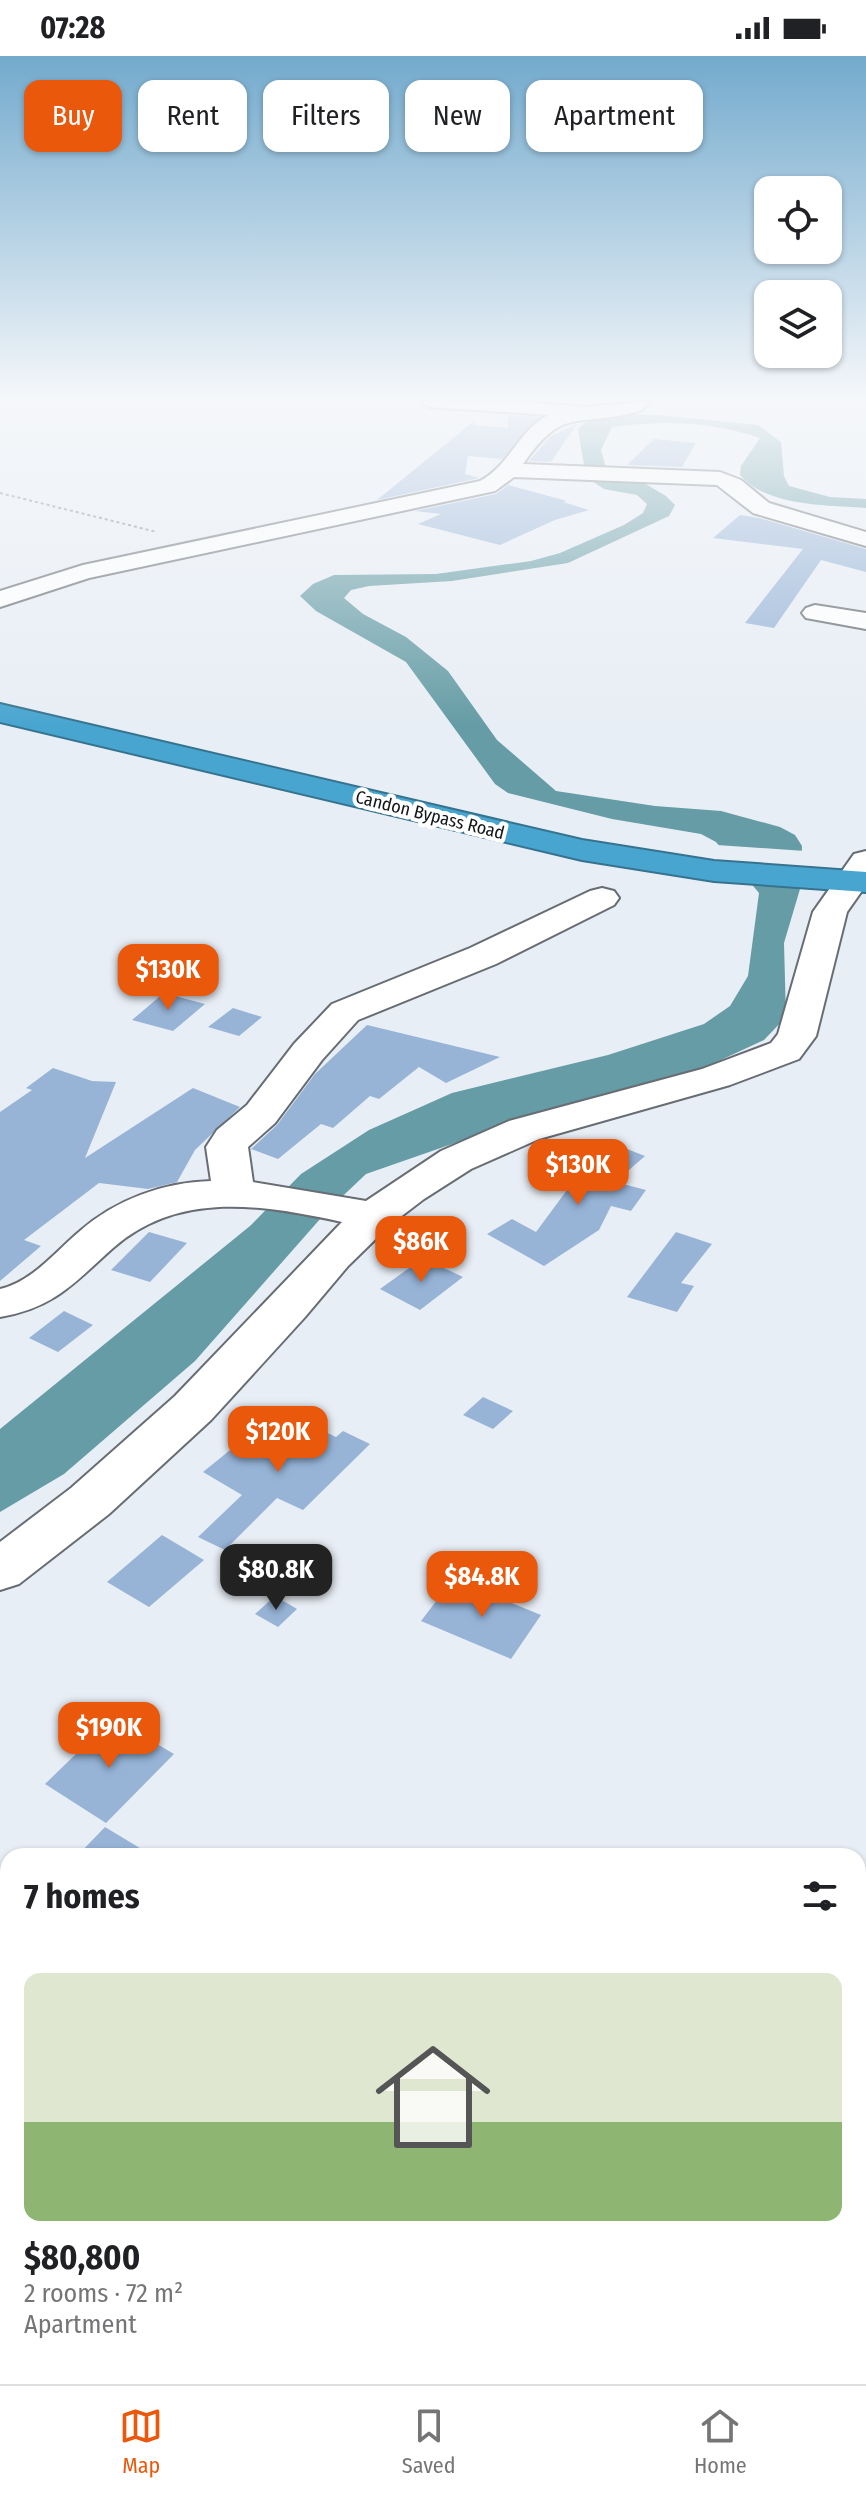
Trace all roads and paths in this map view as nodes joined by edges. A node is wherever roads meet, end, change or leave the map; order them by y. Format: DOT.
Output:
graph roads {
  1 [pos="64,510"];
  2 [pos="375,510"];
  3 [pos="767,510"];
  4 [pos="866,539"];
  5 [pos="204,546"];
  6 [pos="0,599"];
  7 [pos="815,613"];
  8 [pos="866,621"];
  9 [pos="0,698"];
  10 [pos="0,713"];
  11 [pos="715,862"];
  12 [pos="852,871"];
  13 [pos="602,898"];
  14 [pos="252,1195"];
  15 [pos="356,1212"];
  16 [pos="0,1303"];
  17 [pos="0,1570"];
  1 -- 5 [label="path"];
  2 -- 5 [label="street"];
  3 -- 4 [label="street"];
  5 -- 6 [label="street"];
  7 -- 8 [label="street"];
  9 -- 11 [label="highway, Candon Bypass Road"];
  10 -- 11 [label="highway, Candon Bypass Road"];
  11 -- 12 [label="highway, Candon Bypass Road"];
  12 -- 15 [label="street"];
  13 -- 14 [label="street"];
  14 -- 15 [label="street"];
  14 -- 16 [label="street"];
  15 -- 17 [label="street"];
}
